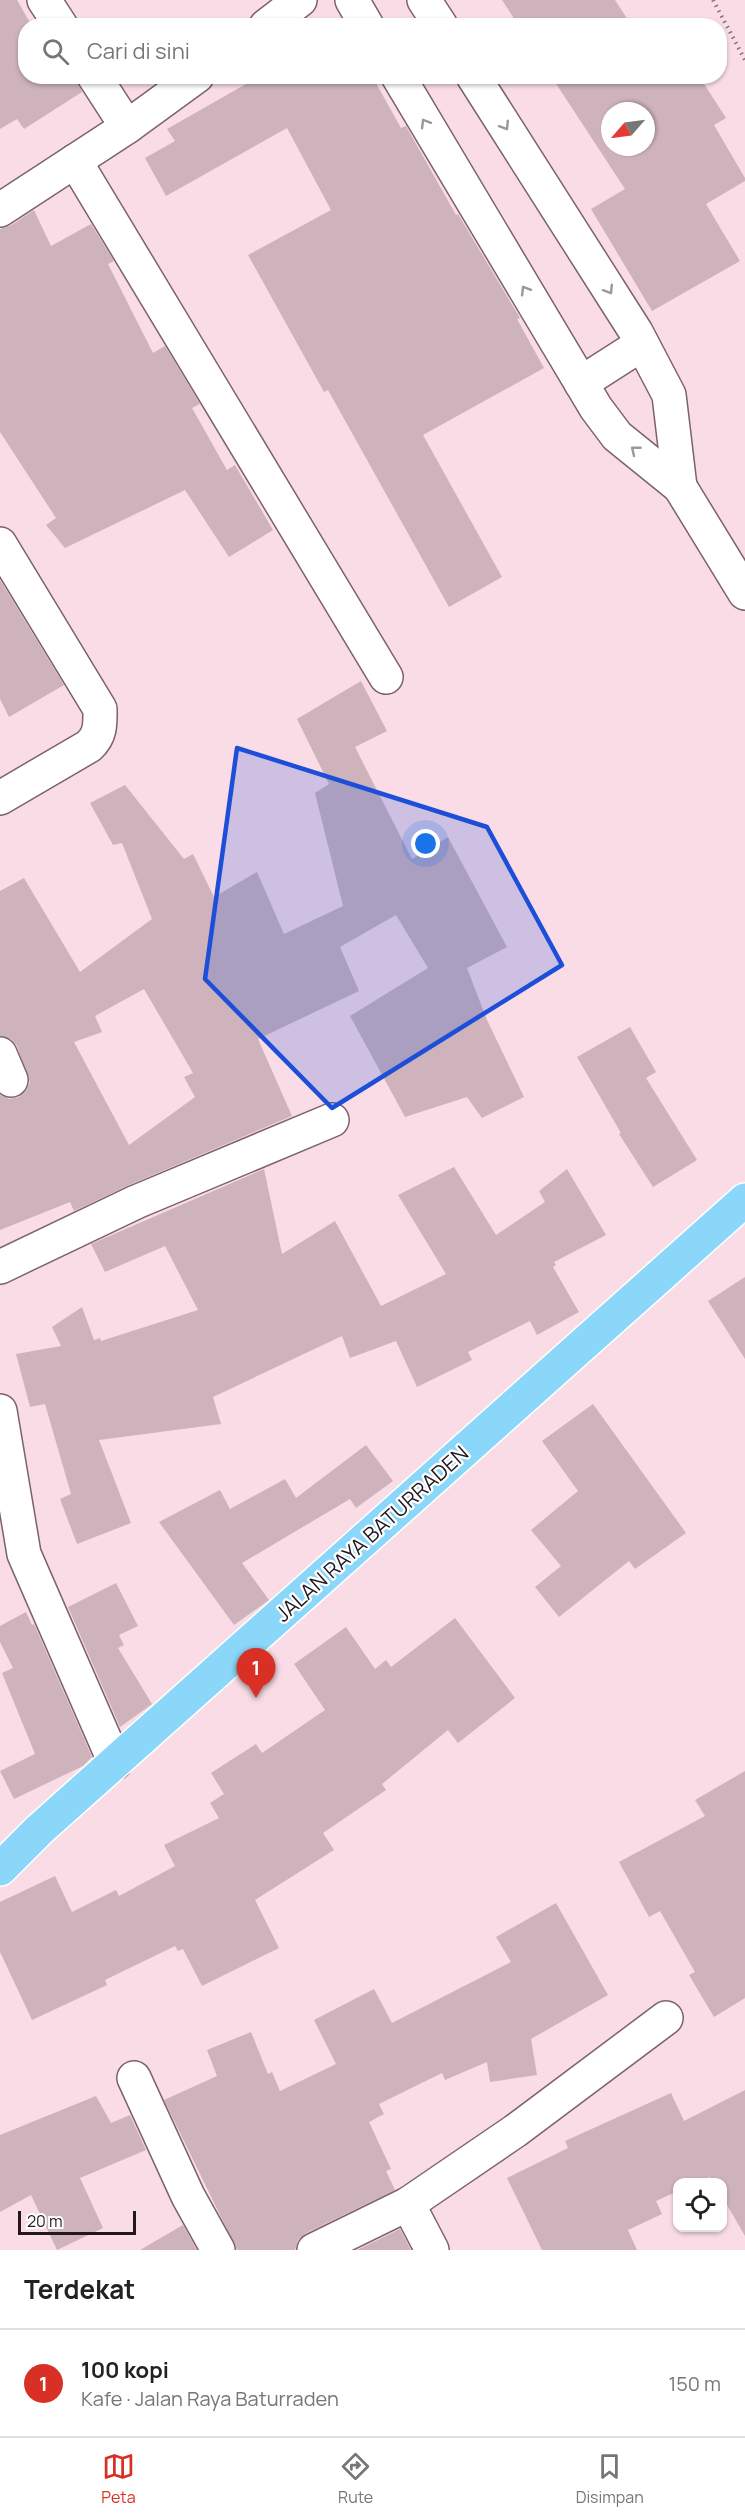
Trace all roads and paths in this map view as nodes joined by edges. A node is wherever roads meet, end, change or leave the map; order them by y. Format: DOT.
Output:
graph roads {
  1 [pos="44,0"];
  2 [pos="300,0"];
  3 [pos="352,0"];
  4 [pos="424,0"];
  5 [pos="713,0"];
  6 [pos="56,18"];
  7 [pos="276,18"];
  8 [pos="362,18"];
  9 [pos="436,18"];
  10 [pos="723,18"];
  11 [pos="727,26"];
  12 [pos="745,60"];
  13 [pos="99,84"];
  14 [pos="185,84"];
  15 [pos="403,84"];
  16 [pos="478,84"];
  17 [pos="128,127"];
  18 [pos="75,160"];
  19 [pos="0,210"];
  20 [pos="642,344"];
  21 [pos="581,383"];
  22 [pos="680,487"];
  23 [pos="0,544"];
  24 [pos="745,593"];
  25 [pos="386,677"];
  26 [pos="0,798"];
  27 [pos="332,1120"];
  28 [pos="745,1200"];
  29 [pos="0,1267"];
  30 [pos="0,1411"];
  31 [pos="115,1762"];
  32 [pos="0,1869"];
  33 [pos="666,2018"];
  34 [pos="135,2078"];
  35 [pos="408,2204"];
  36 [pos="218,2250"];
  37 [pos="314,2250"];
  38 [pos="432,2250"];
  1 -- 6 [label="street"];
  2 -- 7 [label="street"];
  3 -- 8 [label="street"];
  4 -- 9 [label="street"];
  5 -- 10 [label="path"];
  11 -- 12 [label="path"];
  13 -- 17 [label="street"];
  14 -- 17 [label="street"];
  21 -- 15 [label="street, one-way"];
  16 -- 20 [label="street, one-way"];
  17 -- 18 [label="street"];
  18 -- 19 [label="street"];
  18 -- 25 [label="street"];
  20 -- 21 [label="street"];
  20 -- 22 [label="street"];
  22 -- 21 [label="street, one-way"];
  22 -- 24 [label="street"];
  23 -- 26 [label="street"];
  27 -- 29 [label="street"];
  28 -- 31 [label="main road, JALAN RAYA BATURRADEN"];
  30 -- 31 [label="street"];
  31 -- 32 [label="main road, JALAN RAYA BATURRADEN"];
  33 -- 35 [label="street"];
  34 -- 36 [label="street"];
  35 -- 37 [label="street"];
  35 -- 38 [label="street"];
}
